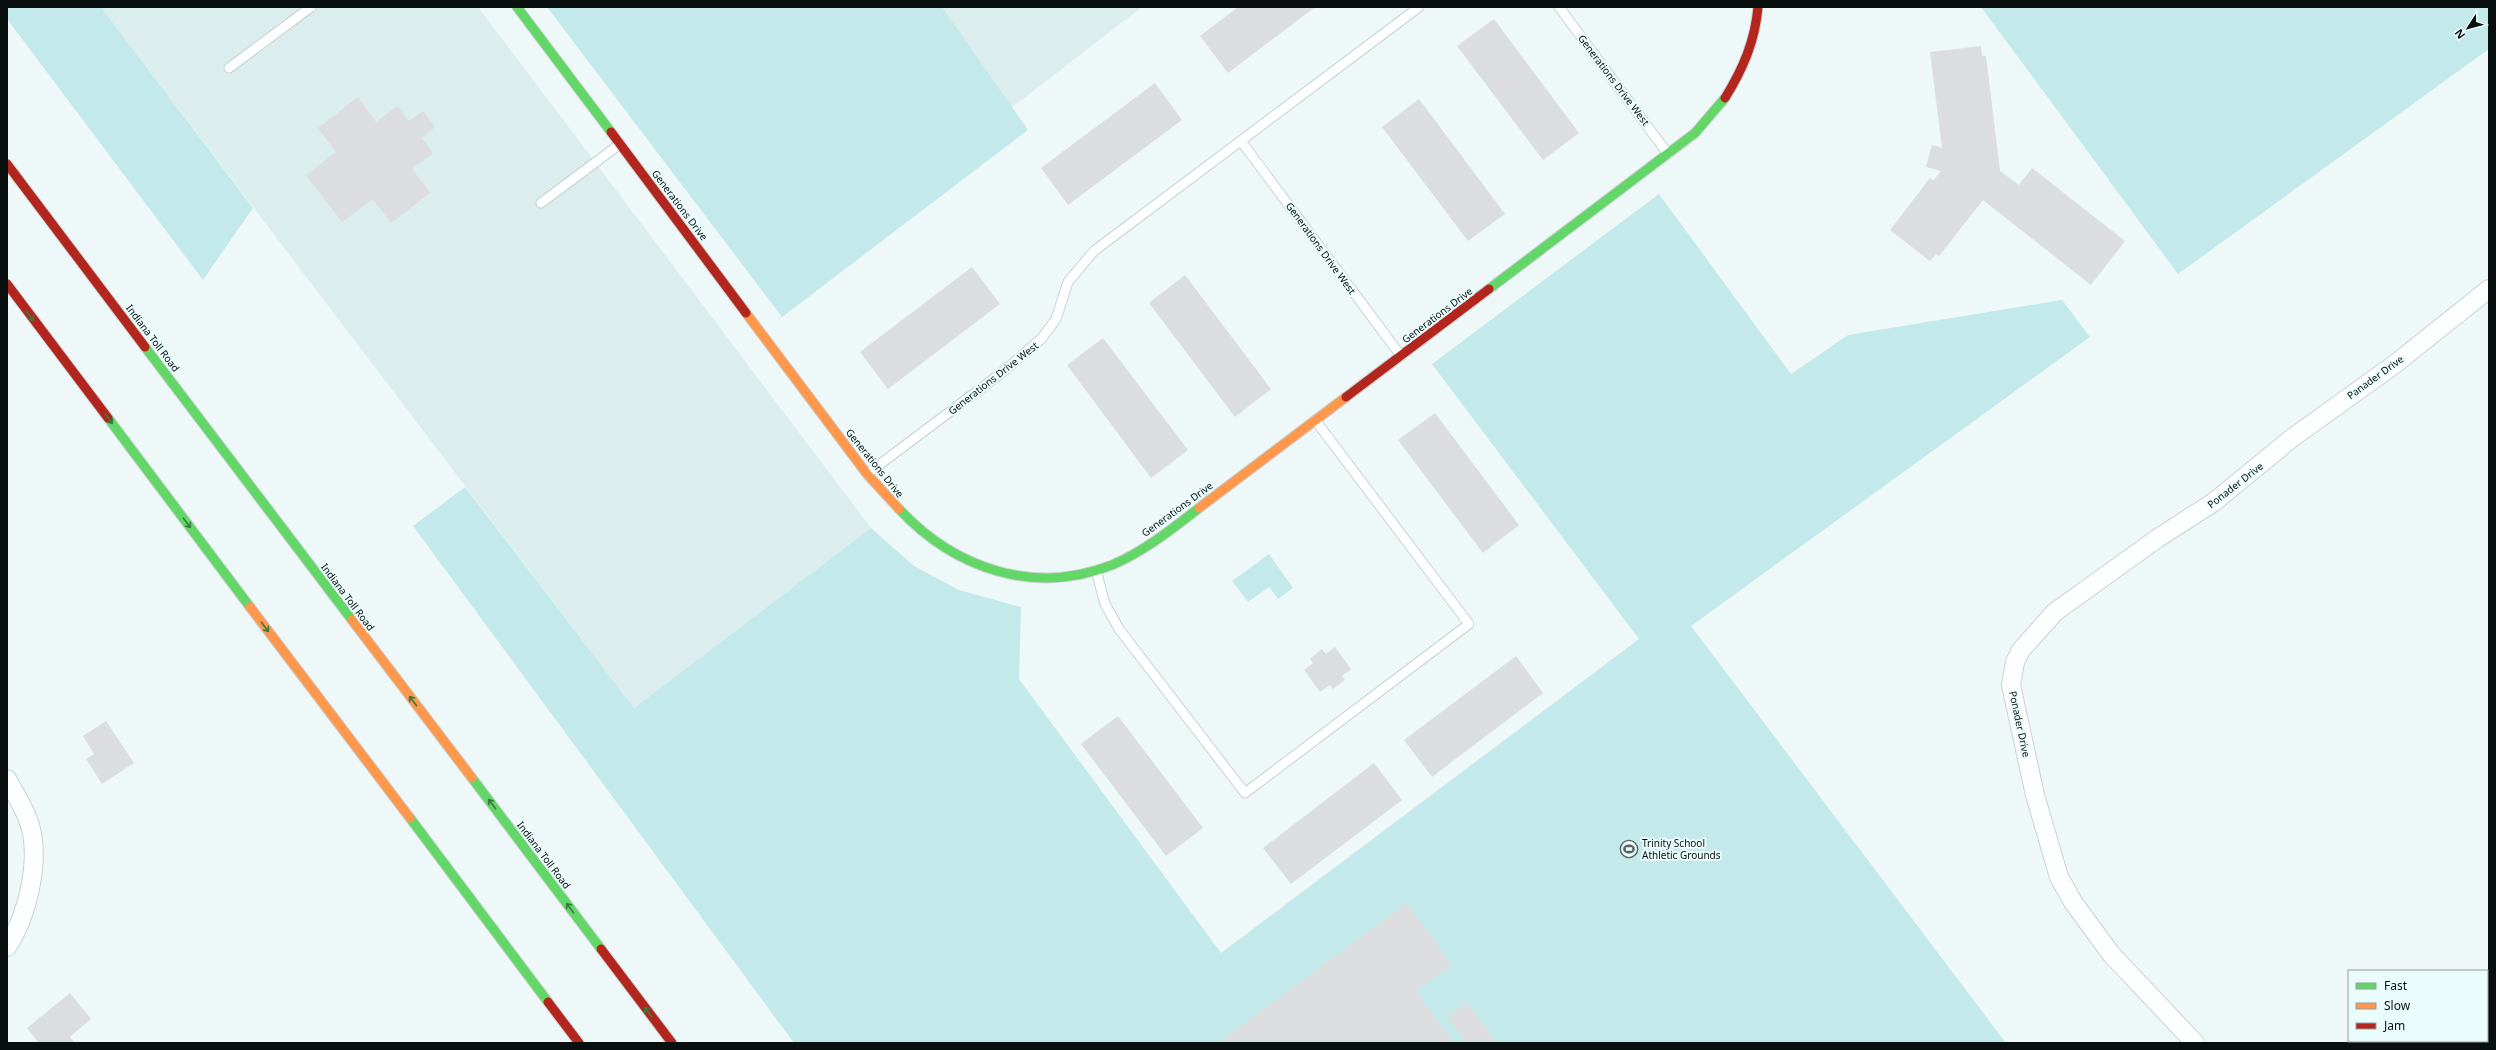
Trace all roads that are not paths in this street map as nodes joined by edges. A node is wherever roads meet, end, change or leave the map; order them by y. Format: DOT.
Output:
graph roads {
  1 [pos="311,7"];
  2 [pos="517,7"];
  3 [pos="1419,7"];
  4 [pos="1559,7"];
  5 [pos="1758,7"];
  6 [pos="229,68"];
  7 [pos="1241,141"];
  8 [pos="620,144"];
  9 [pos="1668,154"];
  10 [pos="7,164"];
  11 [pos="541,203"];
  12 [pos="7,284"];
  13 [pos="2489,289"];
  14 [pos="1401,356"];
  15 [pos="1315,420"];
  16 [pos="2292,438"];
  17 [pos="867,474"];
  18 [pos="1096,570"];
  19 [pos="7,779"];
  20 [pos="7,947"];
  21 [pos="579,1043"];
  22 [pos="672,1043"];
  23 [pos="2195,1043"];
  1 -- 6 [label="lane"];
  2 -- 8 [label="main road, Generations Drive"];
  3 -- 7 [label="lane, Generations Drive West"];
  4 -- 9 [label="lane, Generations Drive West"];
  5 -- 9 [label="main road, Generations Drive"];
  7 -- 14 [label="lane, Generations Drive West"];
  7 -- 17 [label="lane, Generations Drive West"];
  8 -- 11 [label="lane"];
  8 -- 17 [label="main road, Generations Drive"];
  9 -- 14 [label="main road, Generations Drive"];
  22 -- 10 [label="main road, Indiana Toll Road, one-way"];
  12 -- 21 [label="main road, one-way"];
  13 -- 16 [label="street, Panader Drive"];
  14 -- 15 [label="main road, Generations Drive"];
  15 -- 18 [label="main road, Generations Drive"];
  15 -- 18 [label="lane"];
  16 -- 23 [label="street, Ponader Drive"];
  17 -- 18 [label="main road, Generations Drive"];
  19 -- 20 [label="street"];
}
